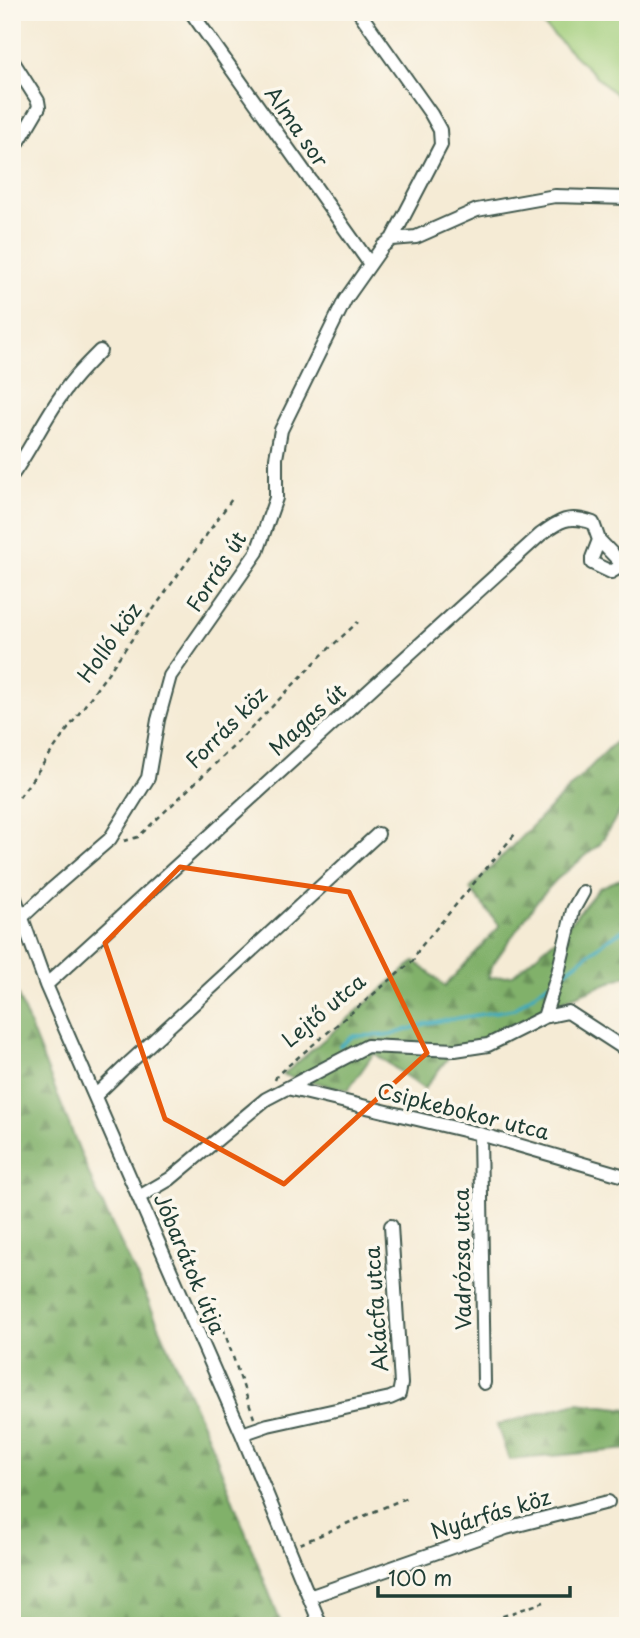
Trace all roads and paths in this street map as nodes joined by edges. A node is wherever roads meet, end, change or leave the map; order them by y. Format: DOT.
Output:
graph roads {
  1 [pos="20,12"];
  2 [pos="191,12"];
  3 [pos="359,12"];
  4 [pos="12,18"];
  5 [pos="12,60"];
  6 [pos="12,153"];
  7 [pos="628,198"];
  8 [pos="391,239"];
  9 [pos="369,264"];
  10 [pos="100,351"];
  11 [pos="12,475"];
  12 [pos="232,499"];
  13 [pos="599,540"];
  14 [pos="358,622"];
  15 [pos="12,804"];
  16 [pos="378,834"];
  17 [pos="515,834"];
  18 [pos="110,839"];
  19 [pos="12,890"];
  20 [pos="583,892"];
  21 [pos="21,918"];
  22 [pos="46,985"];
  23 [pos="544,1017"];
  24 [pos="628,1051"];
  25 [pos="287,1088"];
  26 [pos="95,1096"];
  27 [pos="266,1099"];
  28 [pos="480,1134"];
  29 [pos="628,1177"];
  30 [pos="139,1197"];
  31 [pos="391,1226"];
  32 [pos="220,1319"];
  33 [pos="484,1383"];
  34 [pos="258,1428"];
  35 [pos="242,1434"];
  36 [pos="410,1496"];
  37 [pos="608,1502"];
  38 [pos="290,1548"];
  39 [pos="309,1597"];
  40 [pos="544,1602"];
  41 [pos="321,1626"];
  42 [pos="474,1626"];
  1 -- 4 [label="path"];
  2 -- 9 [label="street, Alma sor"];
  3 -- 8 [label="street, Forrás út"];
  5 -- 6 [label="street"];
  7 -- 8 [label="street"];
  8 -- 9 [label="street, Forrás út"];
  9 -- 18 [label="street, Forrás út"];
  10 -- 11 [label="street"];
  12 -- 15 [label="path, Holló köz"];
  13 -- 22 [label="street, Magas út"];
  14 -- 18 [label="path, Forrás köz"];
  16 -- 26 [label="street"];
  17 -- 27 [label="path, Lejtő utca"];
  18 -- 21 [label="street, Forrás út"];
  19 -- 21 [label="street, Jóbarátok útja"];
  20 -- 23 [label="street"];
  21 -- 22 [label="street, Jóbarátok útja"];
  22 -- 26 [label="street, Jóbarátok útja"];
  23 -- 24 [label="street"];
  23 -- 25 [label="street"];
  25 -- 27 [label="street"];
  25 -- 28 [label="street, Csipkebokor utca"];
  26 -- 30 [label="street, Jóbarátok útja"];
  27 -- 30 [label="street"];
  28 -- 29 [label="street, Csipkebokor utca"];
  28 -- 33 [label="street, Vadrózsa utca"];
  30 -- 35 [label="street, Jóbarátok útja"];
  31 -- 34 [label="street, Akácfa utca"];
  32 -- 34 [label="path"];
  34 -- 35 [label="street, Akácfa utca"];
  35 -- 38 [label="street, Jóbarátok útja"];
  36 -- 38 [label="path"];
  37 -- 39 [label="street, Nyárfás köz"];
  38 -- 39 [label="street, Jóbarátok útja"];
  39 -- 41 [label="street, Jóbarátok útja"];
  40 -- 42 [label="path"];
}
